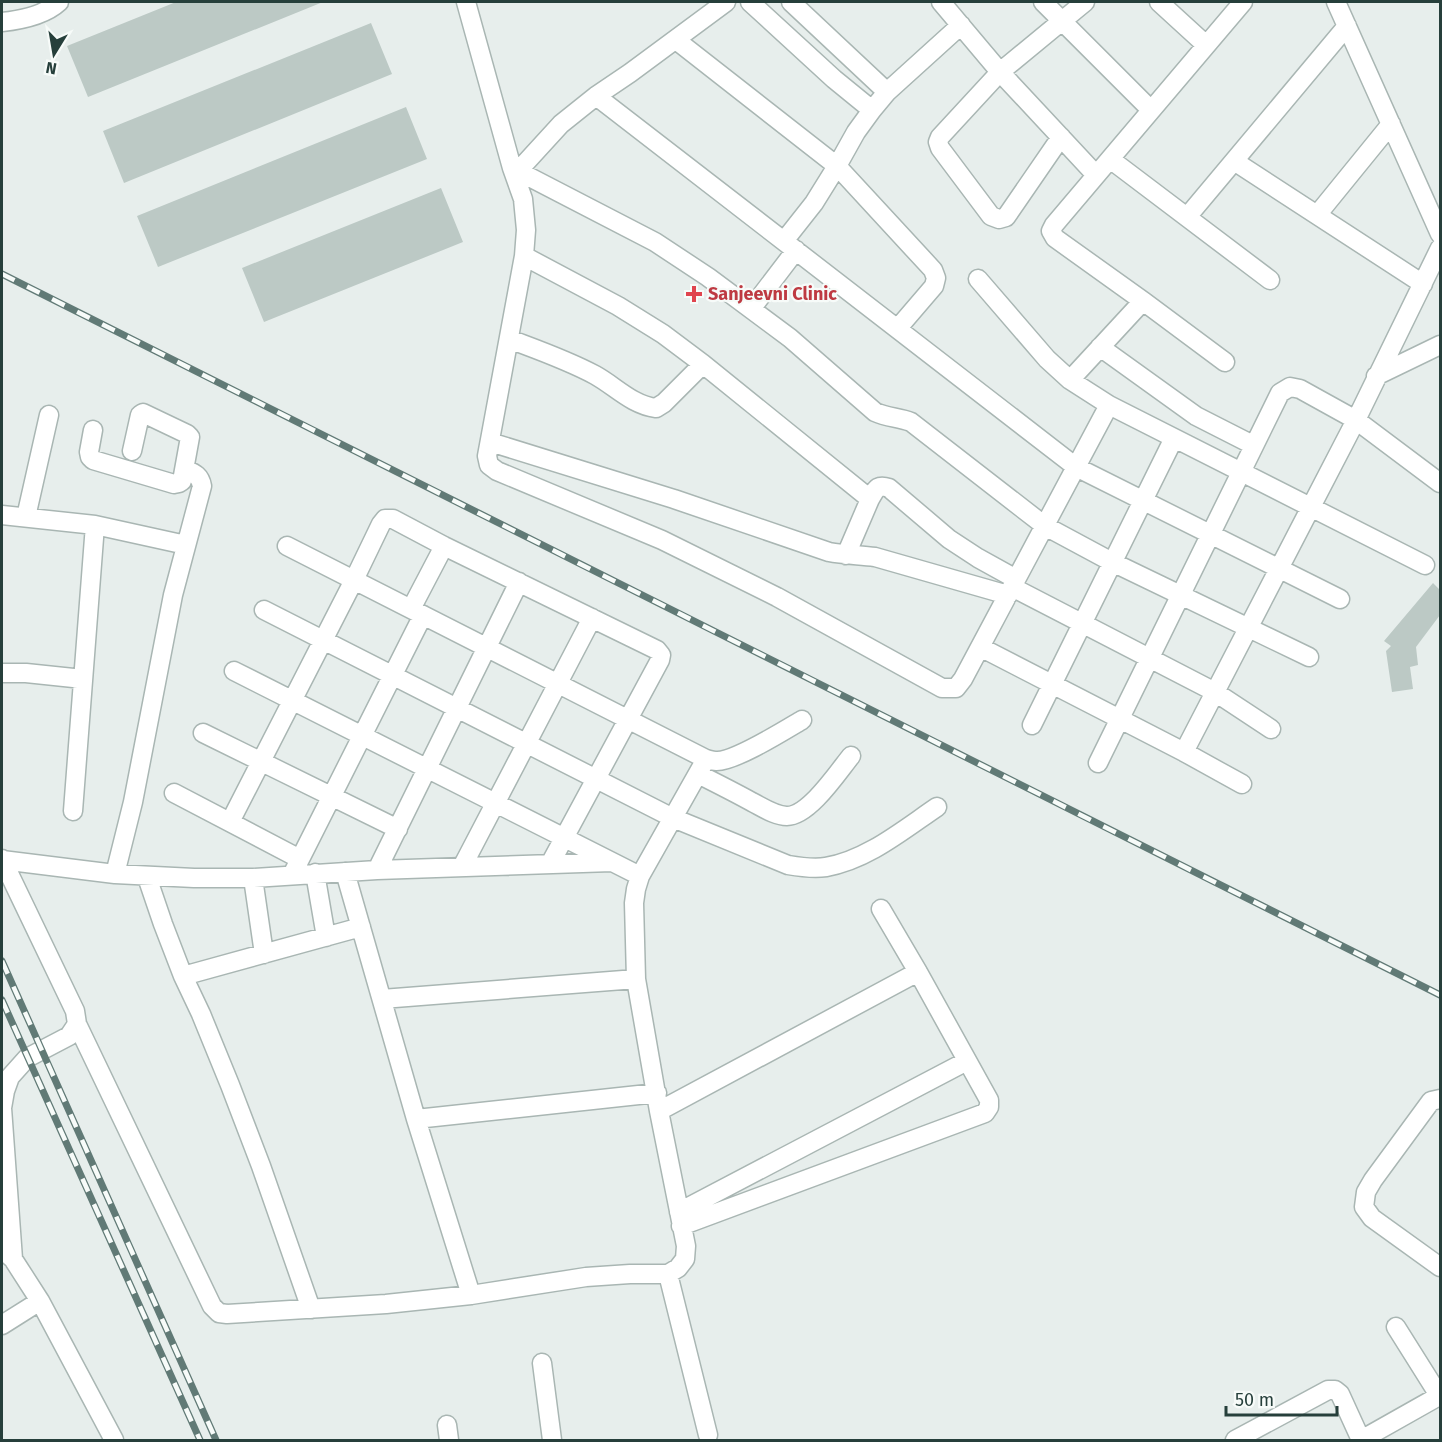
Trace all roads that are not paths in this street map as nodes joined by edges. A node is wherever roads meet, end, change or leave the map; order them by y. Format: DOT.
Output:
graph roads {
  1 [pos="59,2"];
  2 [pos="466,2"];
  3 [pos="726,2"];
  4 [pos="750,2"];
  5 [pos="791,2"];
  6 [pos="941,2"];
  7 [pos="1043,2"];
  8 [pos="1085,2"];
  9 [pos="1159,2"];
  10 [pos="1243,2"];
  11 [pos="1336,2"];
  12 [pos="1061,20"];
  13 [pos="2,22"];
  14 [pos="961,25"];
  15 [pos="1347,26"];
  16 [pos="676,40"];
  17 [pos="1206,45"];
  18 [pos="1000,72"];
  19 [pos="887,92"];
  20 [pos="596,96"];
  21 [pos="872,110"];
  22 [pos="1151,110"];
  23 [pos="1391,124"];
  24 [pos="1061,137"];
  25 [pos="1110,159"];
  26 [pos="1234,161"];
  27 [pos="837,166"];
  28 [pos="515,169"];
  29 [pos="1096,175"];
  30 [pos="1317,215"];
  31 [pos="1187,217"];
  32 [pos="1440,234"];
  33 [pos="790,246"];
  34 [pos="1440,248"];
  35 [pos="524,256"];
  36 [pos="978,279"];
  37 [pos="1270,280"];
  38 [pos="1423,284"];
  39 [pos="1143,301"];
  40 [pos="751,309"];
  41 [pos="898,328"];
  42 [pos="509,339"];
  43 [pos="1440,345"];
  44 [pos="1100,347"];
  45 [pos="1225,362"];
  46 [pos="703,364"];
  47 [pos="1376,376"];
  48 [pos="1070,380"];
  49 [pos="1109,405"];
  50 [pos="49,415"];
  51 [pos="1356,420"];
  52 [pos="93,430"];
  53 [pos="1174,438"];
  54 [pos="489,442"];
  55 [pos="1253,445"];
  56 [pos="132,451"];
  57 [pos="1076,467"];
  58 [pos="185,469"];
  59 [pos="1241,472"];
  60 [pos="1440,483"];
  61 [pos="870,499"];
  62 [pos="1143,500"];
  63 [pos="1310,507"];
  64 [pos="2,514"];
  65 [pos="26,517"];
  66 [pos="95,525"];
  67 [pos="1045,526"];
  68 [pos="1211,534"];
  69 [pos="186,544"];
  70 [pos="287,546"];
  71 [pos="444,546"];
  72 [pos="846,555"];
  73 [pos="1112,562"];
  74 [pos="1425,566"];
  75 [pos="1279,569"];
  76 [pos="354,580"];
  77 [pos="519,582"];
  78 [pos="1012,587"];
  79 [pos="1181,595"];
  80 [pos="1340,599"];
  81 [pos="264,610"];
  82 [pos="417,612"];
  83 [pos="592,618"];
  84 [pos="1082,623"];
  85 [pos="1248,628"];
  86 [pos="323,641"];
  87 [pos="980,647"];
  88 [pos="487,648"];
  89 [pos="1309,657"];
  90 [pos="1150,658"];
  91 [pos="234,671"];
  92 [pos="2,673"];
  93 [pos="392,676"];
  94 [pos="83,680"];
  95 [pos="558,683"];
  96 [pos="1052,684"];
  97 [pos="1215,692"];
  98 [pos="292,701"];
  99 [pos="457,709"];
  100 [pos="628,719"];
  101 [pos="1120,719"];
  102 [pos="802,720"];
  103 [pos="1032,725"];
  104 [pos="1271,729"];
  105 [pos="203,733"];
  106 [pos="362,736"];
  107 [pos="526,744"];
  108 [pos="1184,752"];
  109 [pos="851,756"];
  110 [pos="261,762"];
  111 [pos="1098,763"];
  112 [pos="702,766"];
  113 [pos="427,769"];
  114 [pos="596,779"];
  115 [pos="1242,784"];
  116 [pos="174,793"];
  117 [pos="332,796"];
  118 [pos="495,803"];
  119 [pos="937,807"];
  120 [pos="73,810"];
  121 [pos="673,818"];
  122 [pos="230,822"];
  123 [pos="398,829"];
  124 [pos="564,838"];
  125 [pos="2,860"];
  126 [pos="612,862"];
  127 [pos="550,864"];
  128 [pos="296,867"];
  129 [pos="462,867"];
  130 [pos="377,870"];
  131 [pos="345,872"];
  132 [pos="315,873"];
  133 [pos="115,874"];
  134 [pos="640,876"];
  135 [pos="147,877"];
  136 [pos="253,879"];
  137 [pos="881,909"];
  138 [pos="361,927"];
  139 [pos="326,937"];
  140 [pos="264,954"];
  141 [pos="918,972"];
  142 [pos="183,976"];
  143 [pos="636,979"];
  144 [pos="382,999"];
  145 [pos="77,1024"];
  146 [pos="968,1061"];
  147 [pos="1440,1099"];
  148 [pos="658,1102"];
  149 [pos="416,1119"];
  150 [pos="680,1219"];
  151 [pos="8,1254"];
  152 [pos="1440,1267"];
  153 [pos="668,1274"];
  154 [pos="471,1295"];
  155 [pos="40,1301"];
  156 [pos="312,1309"];
  157 [pos="2,1325"];
  158 [pos="1396,1327"];
  159 [pos="542,1363"];
  160 [pos="1440,1397"];
  161 [pos="708,1435"];
  162 [pos="1355,1438"];
  163 [pos="114,1440"];
  164 [pos="552,1440"];
  165 [pos="1235,1440"];
  1 -- 13 [label="street"];
  2 -- 28 [label="street"];
  3 -- 16 [label="street"];
  4 -- 21 [label="street"];
  5 -- 19 [label="street"];
  6 -- 14 [label="street"];
  7 -- 12 [label="street"];
  8 -- 12 [label="street"];
  9 -- 17 [label="street"];
  10 -- 17 [label="street"];
  11 -- 15 [label="street"];
  12 -- 18 [label="street"];
  12 -- 22 [label="street"];
  14 -- 18 [label="street"];
  14 -- 19 [label="street"];
  15 -- 23 [label="street"];
  15 -- 26 [label="street"];
  16 -- 20 [label="street"];
  16 -- 27 [label="street"];
  17 -- 22 [label="street"];
  18 -- 24 [label="street"];
  18 -- 24 [label="street"];
  19 -- 21 [label="street"];
  20 -- 28 [label="street"];
  20 -- 33 [label="street"];
  21 -- 27 [label="street"];
  22 -- 25 [label="street"];
  23 -- 30 [label="street"];
  23 -- 32 [label="street"];
  24 -- 29 [label="street"];
  25 -- 29 [label="street"];
  25 -- 31 [label="street"];
  26 -- 30 [label="street"];
  26 -- 31 [label="street"];
  27 -- 33 [label="street"];
  27 -- 41 [label="street"];
  28 -- 35 [label="street"];
  28 -- 40 [label="street"];
  29 -- 39 [label="street"];
  30 -- 38 [label="street"];
  31 -- 37 [label="street"];
  33 -- 40 [label="street"];
  33 -- 41 [label="street"];
  34 -- 38 [label="street"];
  35 -- 42 [label="street"];
  35 -- 46 [label="street"];
  36 -- 48 [label="street"];
  38 -- 47 [label="street"];
  39 -- 44 [label="street"];
  39 -- 45 [label="street"];
  40 -- 67 [label="street"];
  41 -- 57 [label="street"];
  42 -- 46 [label="street"];
  42 -- 54 [label="street"];
  43 -- 47 [label="street"];
  44 -- 48 [label="street"];
  44 -- 55 [label="street"];
  46 -- 61 [label="street"];
  47 -- 51 [label="street"];
  48 -- 49 [label="street"];
  49 -- 53 [label="street"];
  49 -- 57 [label="street"];
  50 -- 65 [label="street"];
  51 -- 55 [label="street"];
  51 -- 60 [label="street"];
  51 -- 63 [label="street"];
  52 -- 58 [label="street"];
  53 -- 59 [label="street"];
  53 -- 62 [label="street"];
  54 -- 72 [label="street"];
  54 -- 87 [label="street"];
  55 -- 59 [label="street"];
  56 -- 58 [label="street"];
  57 -- 62 [label="street"];
  57 -- 67 [label="street"];
  58 -- 69 [label="street"];
  59 -- 63 [label="street"];
  59 -- 68 [label="street"];
  61 -- 72 [label="street"];
  61 -- 78 [label="street"];
  62 -- 68 [label="street"];
  62 -- 73 [label="street"];
  63 -- 74 [label="street"];
  63 -- 75 [label="street"];
  64 -- 65 [label="street"];
  65 -- 66 [label="street"];
  66 -- 69 [label="street"];
  66 -- 94 [label="street"];
  67 -- 73 [label="street"];
  67 -- 78 [label="street"];
  68 -- 75 [label="street"];
  68 -- 79 [label="street"];
  69 -- 133 [label="street"];
  70 -- 76 [label="street"];
  71 -- 76 [label="street"];
  71 -- 77 [label="street"];
  71 -- 82 [label="street"];
  72 -- 78 [label="street"];
  73 -- 79 [label="street"];
  73 -- 84 [label="street"];
  75 -- 80 [label="street"];
  75 -- 85 [label="street"];
  76 -- 82 [label="street"];
  76 -- 86 [label="street"];
  77 -- 83 [label="street"];
  77 -- 88 [label="street"];
  78 -- 84 [label="street"];
  78 -- 87 [label="street"];
  79 -- 85 [label="street"];
  79 -- 90 [label="street"];
  81 -- 86 [label="street"];
  82 -- 88 [label="street"];
  82 -- 93 [label="street"];
  83 -- 95 [label="street"];
  83 -- 100 [label="street"];
  84 -- 90 [label="street"];
  84 -- 96 [label="street"];
  85 -- 89 [label="street"];
  85 -- 97 [label="street"];
  86 -- 93 [label="street"];
  86 -- 98 [label="street"];
  87 -- 96 [label="street"];
  88 -- 95 [label="street"];
  88 -- 99 [label="street"];
  90 -- 97 [label="street"];
  90 -- 101 [label="street"];
  91 -- 98 [label="street"];
  92 -- 94 [label="street"];
  93 -- 99 [label="street"];
  93 -- 106 [label="street"];
  94 -- 120 [label="street"];
  95 -- 100 [label="street"];
  95 -- 107 [label="street"];
  96 -- 101 [label="street"];
  96 -- 103 [label="street"];
  97 -- 104 [label="street"];
  97 -- 108 [label="street"];
  98 -- 106 [label="street"];
  98 -- 110 [label="street"];
  99 -- 107 [label="street"];
  99 -- 113 [label="street"];
  100 -- 112 [label="street"];
  100 -- 114 [label="street"];
  101 -- 108 [label="street"];
  101 -- 111 [label="street"];
  102 -- 112 [label="street"];
  105 -- 110 [label="street"];
  106 -- 113 [label="street"];
  106 -- 117 [label="street"];
  107 -- 114 [label="street"];
  107 -- 118 [label="street"];
  108 -- 115 [label="street"];
  109 -- 112 [label="street"];
  110 -- 117 [label="street"];
  110 -- 122 [label="street"];
  112 -- 121 [label="street"];
  113 -- 118 [label="street"];
  113 -- 123 [label="street"];
  114 -- 121 [label="street"];
  114 -- 124 [label="street"];
  116 -- 122 [label="street"];
  117 -- 123 [label="street"];
  117 -- 128 [label="street"];
  118 -- 124 [label="street"];
  118 -- 129 [label="street"];
  119 -- 121 [label="street"];
  121 -- 134 [label="street"];
  122 -- 128 [label="street"];
  123 -- 130 [label="street"];
  124 -- 126 [label="street"];
  124 -- 127 [label="street"];
  125 -- 133 [label="street"];
  125 -- 145 [label="street"];
  126 -- 127 [label="street"];
  126 -- 134 [label="street"];
  127 -- 129 [label="street"];
  128 -- 132 [label="street"];
  128 -- 136 [label="street"];
  129 -- 130 [label="street"];
  130 -- 131 [label="street"];
  131 -- 132 [label="street"];
  131 -- 138 [label="street"];
  132 -- 139 [label="street"];
  133 -- 135 [label="street"];
  134 -- 143 [label="street"];
  135 -- 136 [label="street"];
  135 -- 142 [label="street"];
  136 -- 140 [label="street"];
  137 -- 141 [label="street"];
  138 -- 139 [label="street"];
  138 -- 144 [label="street"];
  139 -- 140 [label="street"];
  140 -- 142 [label="street"];
  141 -- 146 [label="street"];
  141 -- 148 [label="street"];
  142 -- 156 [label="street"];
  143 -- 144 [label="street"];
  143 -- 148 [label="street"];
  144 -- 149 [label="street"];
  145 -- 151 [label="street"];
  145 -- 156 [label="street"];
  146 -- 150 [label="street"];
  146 -- 150 [label="street"];
  147 -- 152 [label="street"];
  148 -- 149 [label="street"];
  148 -- 150 [label="street"];
  149 -- 154 [label="street"];
  150 -- 153 [label="street"];
  151 -- 155 [label="street"];
  153 -- 154 [label="street"];
  153 -- 161 [label="street"];
  154 -- 156 [label="street"];
  155 -- 157 [label="street"];
  155 -- 163 [label="street"];
  158 -- 160 [label="street"];
  159 -- 164 [label="street"];
  160 -- 162 [label="street"];
  162 -- 165 [label="street"];
}
